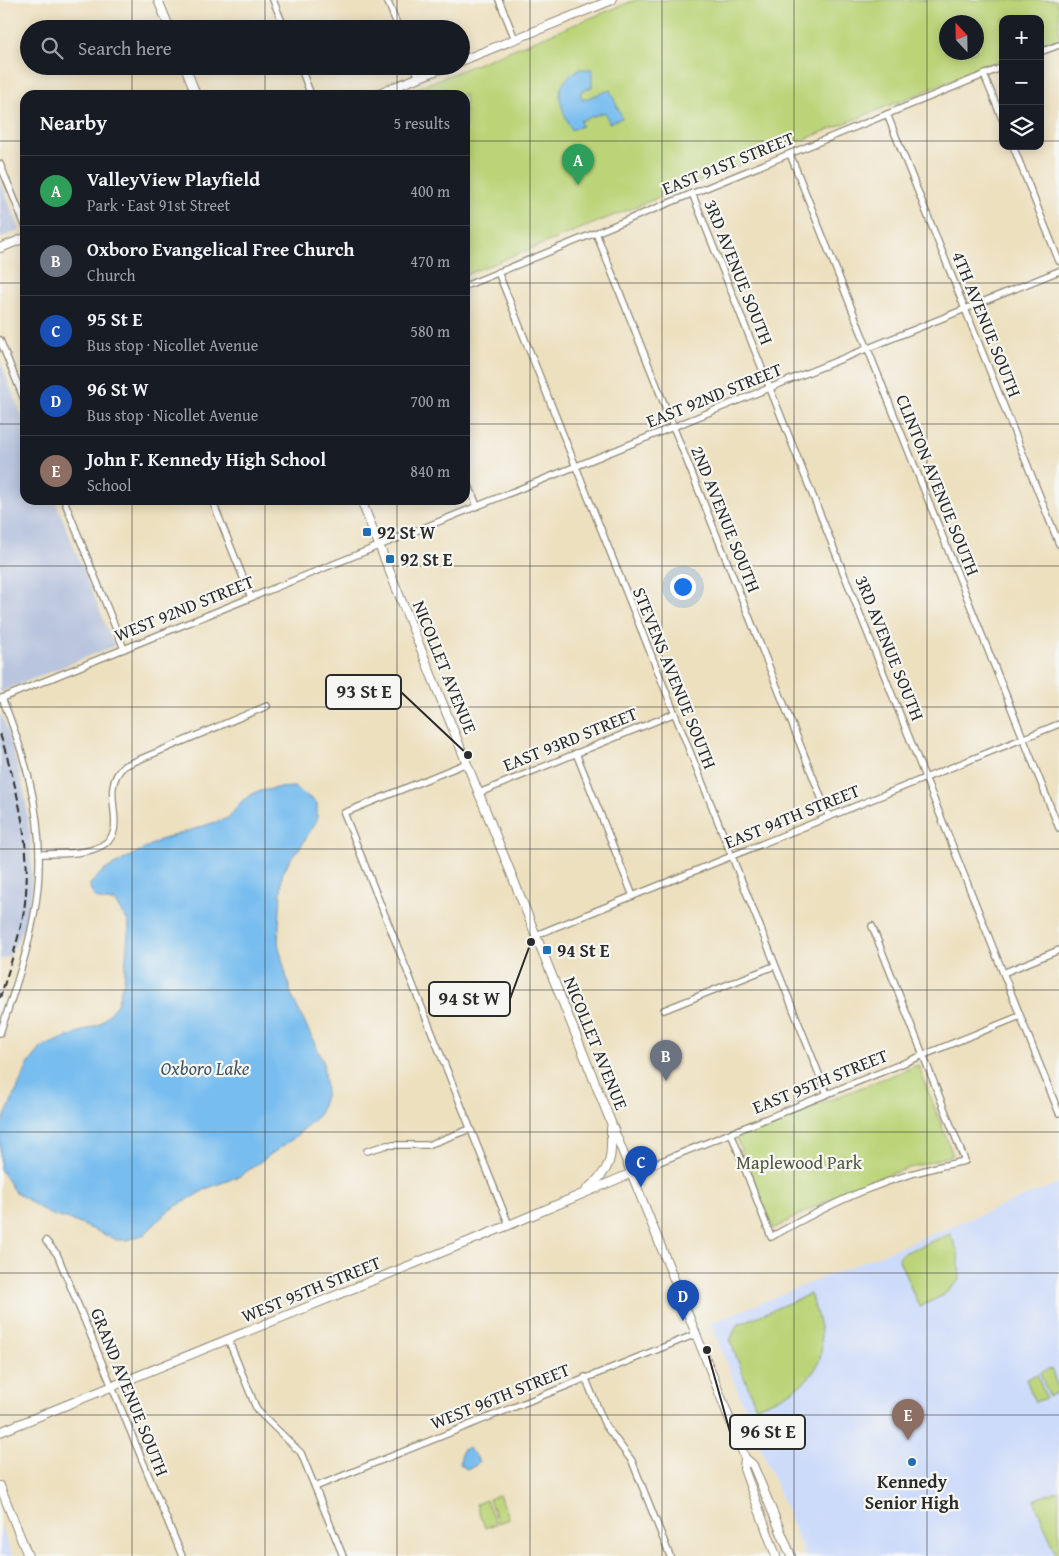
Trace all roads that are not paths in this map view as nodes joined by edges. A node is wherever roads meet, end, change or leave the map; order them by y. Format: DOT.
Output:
graph roads {
  1 [pos="158,0"];
  2 [pos="273,0"];
  3 [pos="387,0"];
  4 [pos="499,0"];
  5 [pos="612,0"];
  6 [pos="166,20"];
  7 [pos="281,20"];
  8 [pos="395,20"];
  9 [pos="515,39"];
  10 [pos="1059,45"];
  11 [pos="1044,51"];
  12 [pos="470,57"];
  13 [pos="999,69"];
  14 [pos="188,75"];
  15 [pos="303,75"];
  16 [pos="418,75"];
  17 [pos="426,75"];
  18 [pos="984,75"];
  19 [pos="419,78"];
  20 [pos="194,90"];
  21 [pos="309,90"];
  22 [pos="387,90"];
  23 [pos="999,111"];
  24 [pos="887,114"];
  25 [pos="1015,150"];
  26 [pos="790,154"];
  27 [pos="0,164"];
  28 [pos="692,193"];
  29 [pos="20,213"];
  30 [pos="596,233"];
  31 [pos="20,240"];
  32 [pos="0,248"];
  33 [pos="1059,262"];
  34 [pos="1059,271"];
  35 [pos="498,272"];
  36 [pos="470,284"];
  37 [pos="965,309"];
  38 [pos="0,340"];
  39 [pos="867,349"];
  40 [pos="770,388"];
  41 [pos="20,390"];
  42 [pos="673,427"];
  43 [pos="575,467"];
  44 [pos="470,487"];
  45 [pos="66,505"];
  46 [pos="214,505"];
  47 [pos="363,505"];
  48 [pos="478,506"];
  49 [pos="1059,544"];
  50 [pos="380,545"];
  51 [pos="251,598"];
  52 [pos="124,649"];
  53 [pos="1,698"];
  54 [pos="268,706"];
  55 [pos="673,714"];
  56 [pos="1059,724"];
  57 [pos="1023,739"];
  58 [pos="576,753"];
  59 [pos="467,764"];
  60 [pos="926,778"];
  61 [pos="479,792"];
  62 [pos="830,817"];
  63 [pos="1059,828"];
  64 [pos="39,854"];
  65 [pos="730,857"];
  66 [pos="634,896"];
  67 [pos="872,926"];
  68 [pos="536,935"];
  69 [pos="1059,950"];
  70 [pos="774,966"];
  71 [pos="1003,973"];
  72 [pos="664,1010"];
  73 [pos="1020,1016"];
  74 [pos="0,1033"];
  75 [pos="923,1056"];
  76 [pos="827,1094"];
  77 [pos="1059,1114"];
  78 [pos="611,1121"];
  79 [pos="470,1129"];
  80 [pos="730,1133"];
  81 [pos="368,1151"];
  82 [pos="632,1173"];
  83 [pos="579,1196"];
  84 [pos="509,1225"];
  85 [pos="46,1241"];
  86 [pos="696,1334"];
  87 [pos="228,1339"];
  88 [pos="585,1378"];
  89 [pos="111,1386"];
  90 [pos="0,1432"];
  91 [pos="745,1458"];
  92 [pos="0,1486"];
  93 [pos="315,1487"];
  94 [pos="28,1556"];
  95 [pos="182,1556"];
  96 [pos="343,1556"];
  97 [pos="670,1556"];
  98 [pos="776,1556"];
  99 [pos="791,1556"];
  1 -- 6 [label="main road"];
  2 -- 7 [label="street"];
  3 -- 8 [label="street"];
  4 -- 9 [label="street"];
  5 -- 9 [label="main road"];
  9 -- 12 [label="main road"];
  10 -- 11 [label="street"];
  13 -- 18 [label="street, EAST 91ST STREET"];
  14 -- 20 [label="main road"];
  15 -- 21 [label="street"];
  16 -- 19 [label="street"];
  17 -- 19 [label="main road"];
  18 -- 23 [label="street"];
  18 -- 24 [label="street, EAST 91ST STREET"];
  19 -- 22 [label="main road"];
  24 -- 26 [label="street, EAST 91ST STREET"];
  24 -- 37 [label="street, 4TH AVENUE SOUTH"];
  25 -- 33 [label="street"];
  26 -- 28 [label="street, EAST 91ST STREET"];
  26 -- 39 [label="street, CLINTON AVENUE SOUTH"];
  27 -- 29 [label="street"];
  28 -- 30 [label="street, EAST 91ST STREET"];
  28 -- 40 [label="street, 3RD AVENUE SOUTH"];
  30 -- 35 [label="street, EAST 91ST STREET"];
  30 -- 42 [label="street, 2ND AVENUE SOUTH"];
  31 -- 32 [label="main road"];
  34 -- 37 [label="street, EAST 92ND STREET"];
  35 -- 36 [label="street, EAST 91ST STREET"];
  35 -- 43 [label="street, STEVENS AVENUE SOUTH"];
  37 -- 39 [label="street, EAST 92ND STREET"];
  37 -- 49 [label="street, 4TH AVENUE SOUTH"];
  38 -- 41 [label="street"];
  39 -- 40 [label="street, EAST 92ND STREET"];
  39 -- 57 [label="street, CLINTON AVENUE SOUTH"];
  40 -- 42 [label="street, EAST 92ND STREET"];
  40 -- 60 [label="street, 3RD AVENUE SOUTH"];
  42 -- 43 [label="street, EAST 92ND STREET"];
  42 -- 62 [label="street, 2ND AVENUE SOUTH"];
  43 -- 48 [label="street, EAST 92ND STREET"];
  43 -- 55 [label="street, STEVENS AVENUE SOUTH"];
  44 -- 48 [label="street"];
  45 -- 52 [label="street"];
  46 -- 51 [label="street"];
  47 -- 50 [label="main road, NICOLLET AVENUE"];
  48 -- 50 [label="street, EAST 92ND STREET"];
  50 -- 51 [label="street, WEST 92ND STREET"];
  50 -- 59 [label="main road, NICOLLET AVENUE"];
  51 -- 52 [label="street, WEST 92ND STREET"];
  52 -- 53 [label="street, WEST 92ND STREET"];
  53 -- 64 [label="street"];
  54 -- 64 [label="street"];
  55 -- 58 [label="street, EAST 93RD STREET"];
  55 -- 65 [label="street, STEVENS AVENUE SOUTH"];
  56 -- 57 [label="street, EAST 94TH STREET"];
  57 -- 60 [label="street, EAST 94TH STREET"];
  57 -- 63 [label="street, CLINTON AVENUE SOUTH"];
  58 -- 61 [label="street, EAST 93RD STREET"];
  58 -- 66 [label="street"];
  59 -- 61 [label="main road, NICOLLET AVENUE"];
  59 -- 79 [label="street"];
  60 -- 62 [label="street, EAST 94TH STREET"];
  60 -- 71 [label="street, 3RD AVENUE SOUTH"];
  61 -- 68 [label="main road, NICOLLET AVENUE"];
  62 -- 65 [label="street, EAST 94TH STREET"];
  64 -- 74 [label="street"];
  65 -- 66 [label="street, EAST 94TH STREET"];
  65 -- 70 [label="street, STEVENS AVENUE SOUTH"];
  66 -- 68 [label="street, EAST 94TH STREET"];
  67 -- 75 [label="street"];
  68 -- 78 [label="main road, NICOLLET AVENUE"];
  69 -- 71 [label="street"];
  70 -- 72 [label="street"];
  70 -- 76 [label="street, STEVENS AVENUE SOUTH"];
  71 -- 73 [label="street, 3RD AVENUE SOUTH"];
  73 -- 75 [label="street, EAST 95TH STREET"];
  73 -- 77 [label="street, 3RD AVENUE SOUTH"];
  75 -- 76 [label="street, EAST 95TH STREET"];
  75 -- 80 [label="street"];
  76 -- 80 [label="street, EAST 95TH STREET"];
  78 -- 82 [label="main road, NICOLLET AVENUE"];
  78 -- 83 [label="main road"];
  79 -- 81 [label="street"];
  79 -- 84 [label="street"];
  80 -- 82 [label="street, EAST 95TH STREET"];
  82 -- 83 [label="main road, WEST 95TH STREET"];
  82 -- 86 [label="main road, NICOLLET AVENUE"];
  83 -- 84 [label="main road, WEST 95TH STREET"];
  84 -- 87 [label="main road, WEST 95TH STREET"];
  85 -- 89 [label="street, GRAND AVENUE SOUTH"];
  86 -- 88 [label="street, WEST 96TH STREET"];
  86 -- 91 [label="main road, NICOLLET AVENUE"];
  87 -- 89 [label="main road, WEST 95TH STREET"];
  87 -- 93 [label="street"];
  88 -- 93 [label="street, WEST 96TH STREET"];
  88 -- 97 [label="street"];
  89 -- 90 [label="main road, WEST 95TH STREET"];
  89 -- 95 [label="street, GRAND AVENUE SOUTH"];
  91 -- 98 [label="main road, NICOLLET AVENUE"];
  91 -- 99 [label="main road, NICOLLET AVENUE"];
  92 -- 94 [label="main road"];
  93 -- 96 [label="street"];
}
